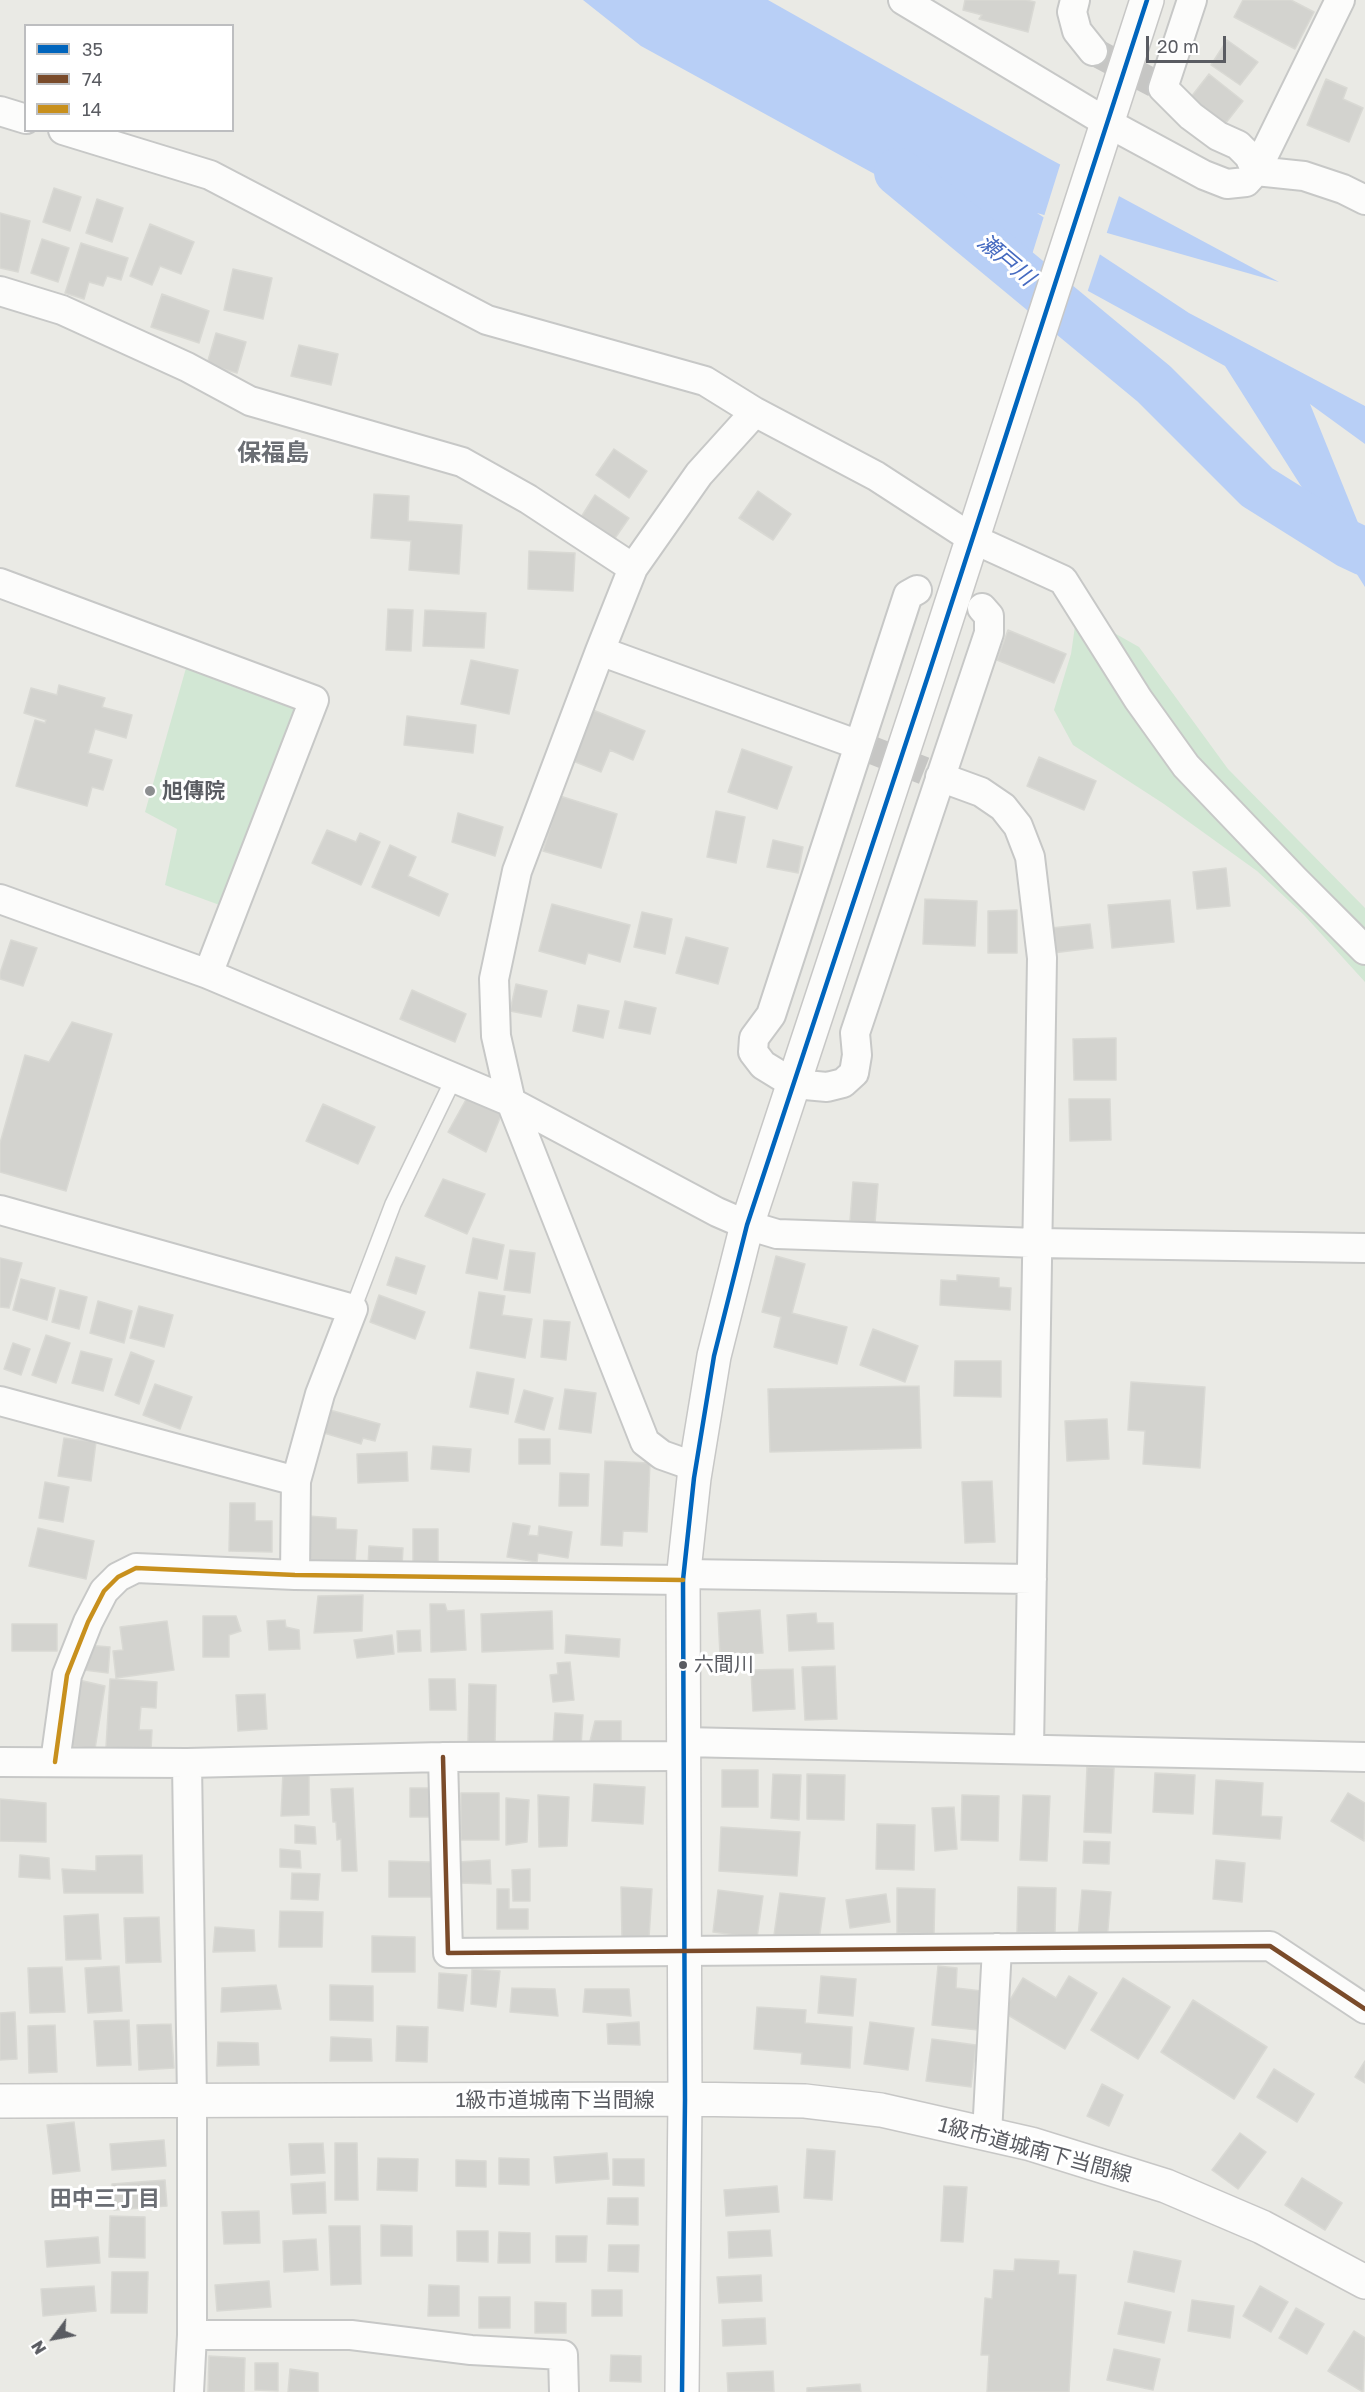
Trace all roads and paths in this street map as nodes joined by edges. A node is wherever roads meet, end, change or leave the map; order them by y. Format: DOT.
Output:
graph roads {
  1 [pos="903,0"];
  2 [pos="1075,0"];
  3 [pos="1147,0"];
  4 [pos="1192,0"];
  5 [pos="1340,0"];
  6 [pos="1093,51"];
  7 [pos="0,111"];
  8 [pos="24,118"];
  9 [pos="70,132"];
  10 [pos="1103,133"];
  11 [pos="1256,171"];
  12 [pos="1365,200"];
  13 [pos="0,291"];
  14 [pos="755,412"];
  15 [pos="976,529"];
  16 [pos="633,568"];
  17 [pos="0,583"];
  18 [pos="917,590"];
  19 [pos="982,608"];
  20 [pos="600,651"];
  21 [pos="859,745"];
  22 [pos="940,777"];
  23 [pos="0,899"];
  24 [pos="1365,950"];
  25 [pos="208,974"];
  26 [pos="454,1078"];
  27 [pos="794,1084"];
  28 [pos="511,1102"];
  29 [pos="0,1210"];
  30 [pos="747,1225"];
  31 [pos="1037,1243"];
  32 [pos="1365,1248"];
  33 [pos="353,1309"];
  34 [pos="0,1401"];
  35 [pos="696,1467"];
  36 [pos="296,1481"];
  37 [pos="294,1575"];
  38 [pos="683,1577"];
  39 [pos="1032,1579"];
  40 [pos="683,1749"];
  41 [pos="1029,1749"];
  42 [pos="1365,1756"];
  43 [pos="443,1757"];
  44 [pos="0,1762"];
  45 [pos="55,1762"];
  46 [pos="187,1763"];
  47 [pos="997,1948"];
  48 [pos="684,1951"];
  49 [pos="1365,2009"];
  50 [pos="685,2099"];
  51 [pos="192,2100"];
  52 [pos="0,2101"];
  53 [pos="987,2134"];
  54 [pos="1365,2282"];
  55 [pos="192,2335"];
  56 [pos="189,2392"];
  57 [pos="564,2392"];
  58 [pos="682,2392"];
  1 -- 10 [label="street"];
  2 -- 6 [label="street"];
  3 -- 10 [label="main road"];
  4 -- 11 [label="street"];
  5 -- 11 [label="street"];
  7 -- 8 [label="street"];
  9 -- 14 [label="street"];
  10 -- 11 [label="street"];
  10 -- 15 [label="main road"];
  11 -- 12 [label="street"];
  13 -- 16 [label="street"];
  14 -- 15 [label="street"];
  14 -- 16 [label="street"];
  15 -- 24 [label="street"];
  15 -- 27 [label="main road"];
  16 -- 20 [label="street"];
  17 -- 25 [label="street"];
  18 -- 21 [label="street"];
  19 -- 22 [label="street"];
  20 -- 21 [label="street"];
  20 -- 28 [label="street"];
  21 -- 27 [label="street"];
  22 -- 27 [label="street"];
  22 -- 31 [label="street"];
  23 -- 25 [label="street"];
  25 -- 26 [label="street"];
  26 -- 28 [label="street"];
  26 -- 33 [label="lane"];
  27 -- 30 [label="main road"];
  28 -- 30 [label="street"];
  28 -- 35 [label="street"];
  29 -- 33 [label="street"];
  30 -- 31 [label="street"];
  30 -- 35 [label="main road"];
  31 -- 32 [label="street"];
  31 -- 39 [label="street"];
  33 -- 36 [label="street"];
  34 -- 36 [label="street"];
  35 -- 38 [label="main road"];
  36 -- 37 [label="street"];
  37 -- 38 [label="street"];
  37 -- 45 [label="street"];
  38 -- 39 [label="street"];
  38 -- 40 [label="main road"];
  39 -- 41 [label="street"];
  40 -- 41 [label="street"];
  40 -- 43 [label="street"];
  40 -- 48 [label="main road"];
  41 -- 42 [label="street"];
  43 -- 46 [label="street"];
  43 -- 48 [label="street"];
  44 -- 45 [label="street"];
  45 -- 46 [label="street"];
  46 -- 51 [label="street"];
  47 -- 48 [label="street"];
  47 -- 49 [label="street"];
  47 -- 53 [label="street"];
  48 -- 50 [label="main road"];
  50 -- 51 [label="main road, 1級市道城南下当間線"];
  50 -- 53 [label="main road, 1級市道城南下当間線"];
  50 -- 58 [label="main road"];
  51 -- 52 [label="main road, 1級市道城南下当間線"];
  51 -- 55 [label="street"];
  53 -- 54 [label="main road, 1級市道城南下当間線"];
  55 -- 56 [label="street"];
  55 -- 57 [label="street"];
}
